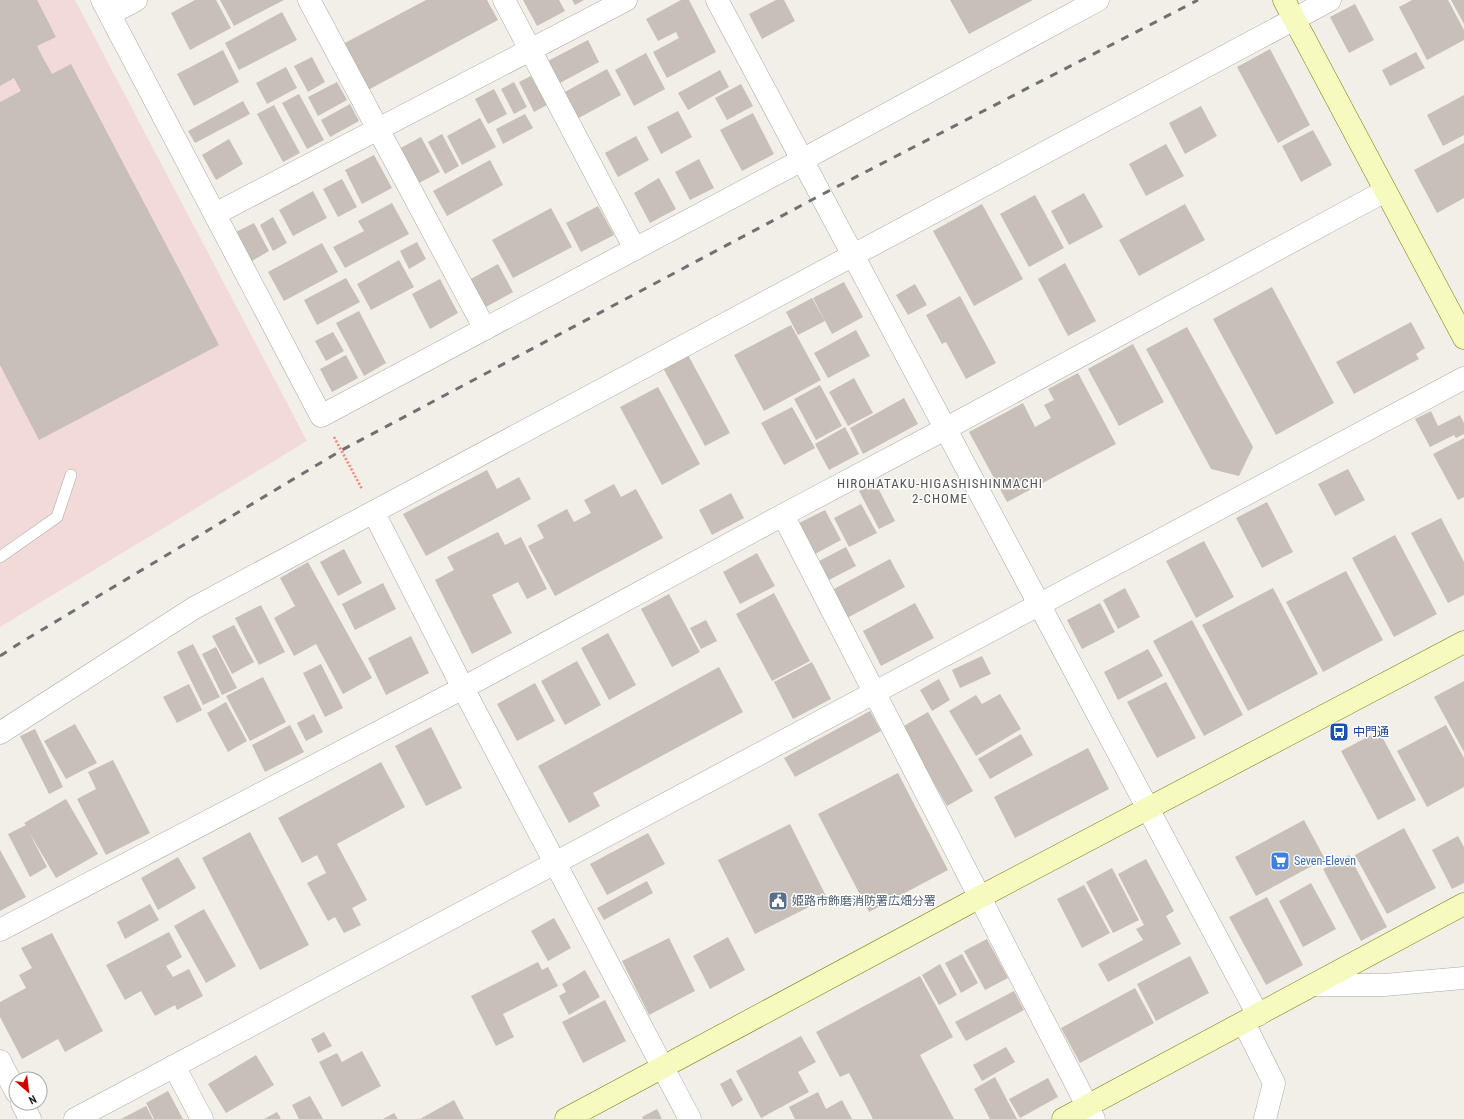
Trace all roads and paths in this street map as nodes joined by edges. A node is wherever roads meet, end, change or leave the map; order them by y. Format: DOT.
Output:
graph roads {
  1 [pos="136,0"];
  2 [pos="309,0"];
  3 [pos="504,0"];
  4 [pos="626,0"];
  5 [pos="1098,0"];
  6 [pos="1284,0"];
  7 [pos="1330,0"];
  8 [pos="724,2"];
  9 [pos="106,7"];
  10 [pos="1294,19"];
  11 [pos="530,50"];
  12 [pos="378,129"];
  13 [pos="802,160"];
  14 [pos="1385,191"];
  15 [pos="215,214"];
  16 [pos="635,249"];
  17 [pos="853,255"];
  18 [pos="485,329"];
  19 [pos="1464,338"];
  20 [pos="1464,378"];
  21 [pos="321,416"];
  22 [pos="946,429"];
  23 [pos="71,476"];
  24 [pos="374,513"];
  25 [pos="783,515"];
  26 [pos="0,557"];
  27 [pos="1040,605"];
  28 [pos="1464,642"];
  29 [pos="463,688"];
  30 [pos="874,692"];
  31 [pos="0,733"];
  32 [pos="1149,809"];
  33 [pos="555,864"];
  34 [pos="980,897"];
  35 [pos="1464,904"];
  36 [pos="0,930"];
  37 [pos="1464,978"];
  38 [pos="1314,985"];
  39 [pos="1251,1019"];
  40 [pos="0,1061"];
  41 [pos="174,1066"];
  42 [pos="662,1068"];
  43 [pos="8,1076"];
  44 [pos="1091,1112"];
  45 [pos="75,1119"];
  46 [pos="202,1119"];
  47 [pos="566,1119"];
  48 [pos="690,1119"];
  49 [pos="1063,1119"];
  50 [pos="1265,1119"];
  1 -- 9 [label="street"];
  2 -- 12 [label="street"];
  3 -- 11 [label="street"];
  4 -- 11 [label="street"];
  5 -- 13 [label="street"];
  6 -- 10 [label="street"];
  7 -- 10 [label="street"];
  8 -- 13 [label="street"];
  9 -- 15 [label="street"];
  10 -- 14 [label="street"];
  10 -- 17 [label="street"];
  11 -- 12 [label="street"];
  11 -- 16 [label="street"];
  12 -- 15 [label="street"];
  12 -- 18 [label="street"];
  13 -- 16 [label="street"];
  13 -- 17 [label="street"];
  14 -- 19 [label="street"];
  14 -- 22 [label="street"];
  15 -- 21 [label="street"];
  16 -- 18 [label="street"];
  17 -- 22 [label="street"];
  17 -- 24 [label="street"];
  18 -- 21 [label="street"];
  20 -- 27 [label="street"];
  21 -- 24 [label="path"];
  22 -- 25 [label="street"];
  22 -- 27 [label="street"];
  23 -- 26 [label="lane"];
  24 -- 29 [label="street"];
  24 -- 31 [label="street"];
  25 -- 29 [label="street"];
  25 -- 30 [label="street"];
  27 -- 30 [label="street"];
  27 -- 32 [label="street"];
  28 -- 32 [label="street"];
  29 -- 33 [label="street"];
  29 -- 36 [label="street"];
  30 -- 33 [label="street"];
  30 -- 34 [label="street"];
  32 -- 34 [label="street"];
  32 -- 39 [label="street"];
  33 -- 41 [label="street"];
  33 -- 42 [label="street"];
  34 -- 42 [label="street"];
  34 -- 44 [label="street"];
  35 -- 38 [label="street"];
  37 -- 38 [label="street"];
  38 -- 39 [label="street"];
  39 -- 44 [label="street"];
  39 -- 50 [label="street"];
  40 -- 43 [label="street"];
  41 -- 45 [label="street"];
  41 -- 46 [label="street"];
  42 -- 47 [label="street"];
  42 -- 48 [label="street"];
  44 -- 49 [label="street"];
}
